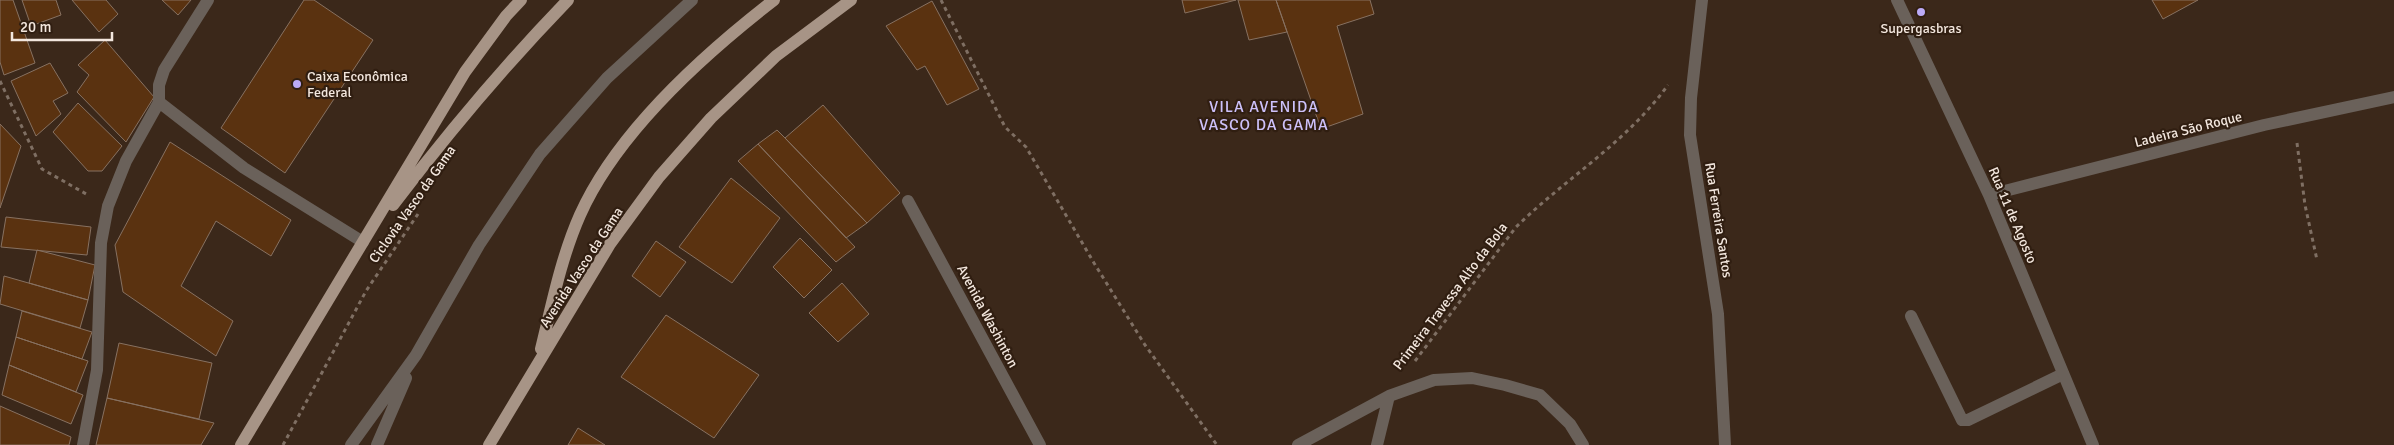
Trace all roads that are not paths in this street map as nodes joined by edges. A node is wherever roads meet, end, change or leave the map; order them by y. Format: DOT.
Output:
graph roads {
  1 [pos="208,0"];
  2 [pos="520,0"];
  3 [pos="568,0"];
  4 [pos="692,0"];
  5 [pos="774,0"];
  6 [pos="851,0"];
  7 [pos="1702,0"];
  8 [pos="1897,0"];
  9 [pos="2394,96"];
  10 [pos="159,102"];
  11 [pos="1990,194"];
  12 [pos="908,202"];
  13 [pos="363,242"];
  14 [pos="1911,316"];
  15 [pos="416,355"];
  16 [pos="537,364"];
  17 [pos="2064,374"];
  18 [pos="1389,396"];
  19 [pos="83,445"];
  20 [pos="242,445"];
  21 [pos="351,445"];
  22 [pos="377,445"];
  23 [pos="489,445"];
  24 [pos="1040,445"];
  25 [pos="1298,445"];
  26 [pos="1377,445"];
  27 [pos="1583,445"];
  28 [pos="1725,445"];
  29 [pos="2093,445"];
  1 -- 10 [label="street"];
  2 -- 13 [label="main road"];
  3 -- 13 [label="main road"];
  4 -- 15 [label="street"];
  5 -- 16 [label="main road"];
  6 -- 16 [label="main road, Avenida Vasco da Gama"];
  7 -- 28 [label="street, Rua Ferreira Santos"];
  8 -- 11 [label="street, Rua 11 de Agosto"];
  9 -- 11 [label="street, Ladeira São Roque"];
  10 -- 13 [label="street"];
  10 -- 19 [label="street"];
  11 -- 17 [label="street, Rua 11 de Agosto"];
  12 -- 24 [label="street, Avenida Washinton"];
  13 -- 20 [label="main road"];
  14 -- 17 [label="street"];
  15 -- 21 [label="street"];
  15 -- 22 [label="street"];
  16 -- 23 [label="main road, Avenida Vasco da Gama"];
  17 -- 29 [label="street, Rua 11 de Agosto"];
  18 -- 25 [label="street"];
  18 -- 26 [label="street"];
  18 -- 27 [label="street"];
}
